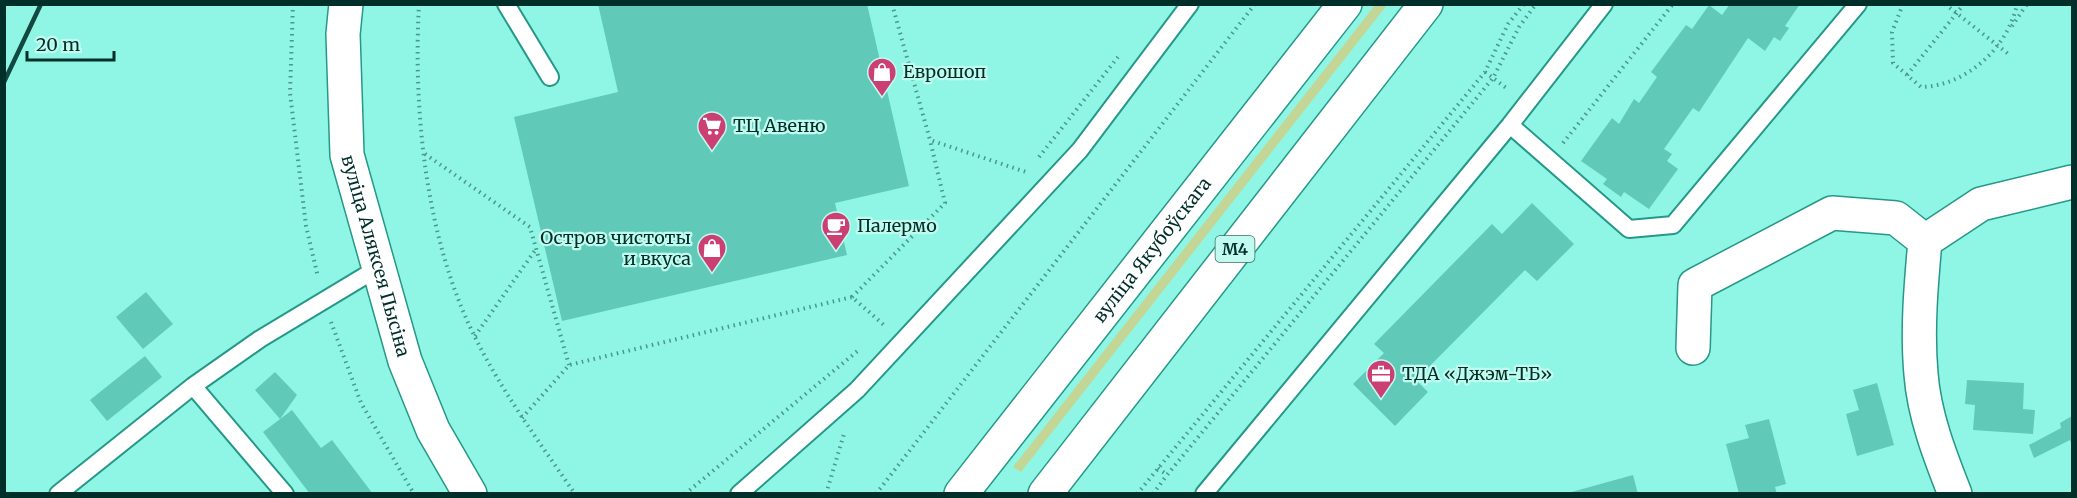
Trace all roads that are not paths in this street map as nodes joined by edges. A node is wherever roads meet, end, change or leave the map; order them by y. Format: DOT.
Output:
graph roads {
  1 [pos="346,4"];
  2 [pos="506,4"];
  3 [pos="1190,4"];
  4 [pos="1345,4"];
  5 [pos="1426,4"];
  6 [pos="1604,4"];
  7 [pos="1858,4"];
  8 [pos="550,77"];
  9 [pos="1510,125"];
  10 [pos="2073,182"];
  11 [pos="1925,241"];
  12 [pos="378,268"];
  13 [pos="1693,348"];
  14 [pos="194,386"];
  15 [pos="58,494"];
  16 [pos="285,494"];
  17 [pos="470,494"];
  18 [pos="739,494"];
  19 [pos="961,494"];
  20 [pos="1045,494"];
  21 [pos="1204,494"];
  22 [pos="1955,494"];
  1 -- 12 [label="main road, вуліца Аляксея Пысіна"];
  2 -- 8 [label="lane"];
  3 -- 18 [label="lane"];
  4 -- 19 [label="main road, вуліца Якубоўскага"];
  5 -- 20 [label="main road, М4"];
  6 -- 9 [label="lane"];
  7 -- 9 [label="lane"];
  9 -- 21 [label="lane"];
  10 -- 11 [label="main road"];
  11 -- 13 [label="main road"];
  11 -- 22 [label="main road"];
  12 -- 14 [label="lane"];
  12 -- 17 [label="main road, вуліца Аляксея Пысіна"];
  14 -- 15 [label="lane"];
  14 -- 16 [label="lane"];
}
